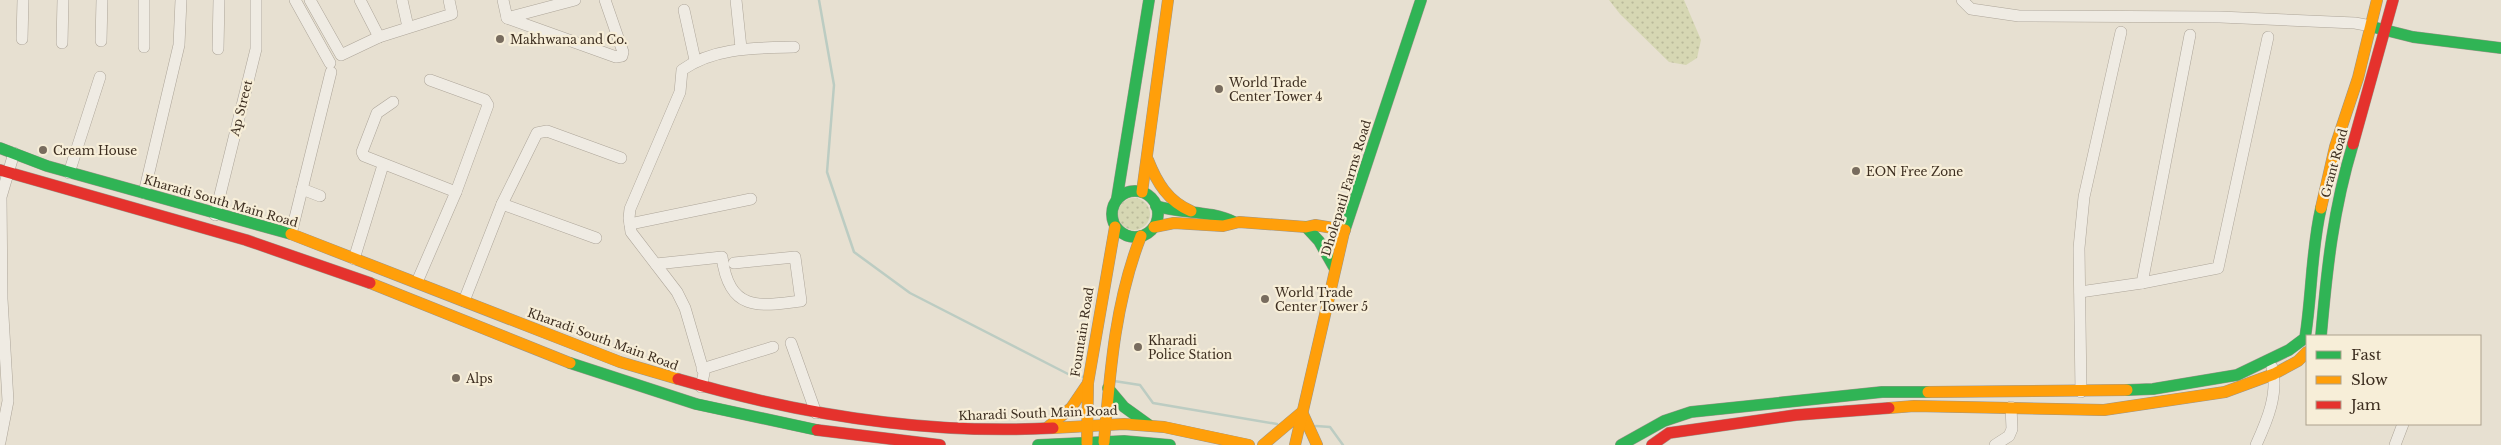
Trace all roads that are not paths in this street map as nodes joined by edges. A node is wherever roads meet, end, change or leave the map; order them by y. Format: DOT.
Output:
graph roads {
  1 [pos="23,0"];
  2 [pos="63,0"];
  3 [pos="102,0"];
  4 [pos="144,0"];
  5 [pos="181,0"];
  6 [pos="219,0"];
  7 [pos="256,0"];
  8 [pos="295,0"];
  9 [pos="360,0"];
  10 [pos="402,0"];
  11 [pos="449,0"];
  12 [pos="503,0"];
  13 [pos="575,0"];
  14 [pos="605,0"];
  15 [pos="736,0"];
  16 [pos="1149,0"];
  17 [pos="1168,0"];
  18 [pos="1421,0"];
  19 [pos="1962,0"];
  20 [pos="2377,0"];
  21 [pos="2393,0"];
  22 [pos="315,1"];
  23 [pos="684,10"];
  24 [pos="507,18"];
  25 [pos="408,26"];
  26 [pos="2371,26"];
  27 [pos="2386,31"];
  28 [pos="2121,32"];
  29 [pos="2190,35"];
  30 [pos="2268,37"];
  31 [pos="379,38"];
  32 [pos="22,39"];
  33 [pos="101,41"];
  34 [pos="62,43"];
  35 [pos="144,47"];
  36 [pos="794,47"];
  37 [pos="741,48"];
  38 [pos="2501,48"];
  39 [pos="218,49"];
  40 [pos="695,60"];
  41 [pos="100,77"];
  42 [pos="430,80"];
  43 [pos="393,102"];
  44 [pos="0,148"];
  45 [pos="14,153"];
  46 [pos="1146,157"];
  47 [pos="621,158"];
  48 [pos="383,165"];
  49 [pos="4,171"];
  50 [pos="70,173"];
  51 [pos="302,189"];
  52 [pos="456,192"];
  53 [pos="1142,192"];
  54 [pos="144,193"];
  55 [pos="1,195"];
  56 [pos="320,196"];
  57 [pos="1117,198"];
  58 [pos="751,199"];
  59 [pos="502,204"];
  60 [pos="1156,206"];
  61 [pos="1197,213"];
  62 [pos="215,215"];
  63 [pos="1234,222"];
  64 [pos="630,224"];
  65 [pos="1115,227"];
  66 [pos="1154,227"];
  67 [pos="1309,230"];
  68 [pos="291,234"];
  69 [pos="1344,234"];
  70 [pos="1141,236"];
  71 [pos="596,238"];
  72 [pos="354,259"];
  73 [pos="734,263"];
  74 [pos="656,264"];
  75 [pos="1335,269"];
  76 [pos="418,282"];
  77 [pos="2142,283"];
  78 [pos="2080,292"];
  79 [pos="464,301"];
  80 [pos="2321,335"];
  81 [pos="791,343"];
  82 [pos="772,347"];
  83 [pos="2306,353"];
  84 [pos="2270,360"];
  85 [pos="702,368"];
  86 [pos="2274,374"];
  87 [pos="1089,377"];
  88 [pos="1108,385"];
  89 [pos="701,387"];
  90 [pos="2081,392"];
  91 [pos="1850,396"];
  92 [pos="2011,407"];
  93 [pos="1852,411"];
  94 [pos="1302,412"];
  95 [pos="816,413"];
  96 [pos="895,425"];
  97 [pos="1105,425"];
  98 [pos="2403,425"];
  99 [pos="914,426"];
  100 [pos="1088,426"];
  101 [pos="1150,426"];
  102 [pos="1048,427"];
  103 [pos="0,442"];
  104 [pos="1104,442"];
  105 [pos="887,443"];
  106 [pos="1087,443"];
  107 [pos="907,444"];
  108 [pos="940,445"];
  109 [pos="1038,445"];
  110 [pos="1170,445"];
  111 [pos="1249,445"];
  112 [pos="1263,445"];
  113 [pos="1295,445"];
  114 [pos="1317,445"];
  115 [pos="1621,445"];
  116 [pos="1652,445"];
  117 [pos="1995,445"];
  118 [pos="2256,445"];
  119 [pos="2395,445"];
  1 -- 32 [label="street"];
  2 -- 34 [label="street"];
  3 -- 33 [label="street"];
  4 -- 35 [label="street"];
  5 -- 54 [label="street"];
  6 -- 39 [label="street"];
  7 -- 62 [label="street, Ap Street"];
  8 -- 51 [label="street"];
  9 -- 31 [label="street"];
  10 -- 25 [label="street"];
  11 -- 25 [label="street"];
  12 -- 24 [label="street"];
  13 -- 24 [label="street"];
  14 -- 24 [label="street"];
  15 -- 37 [label="street"];
  16 -- 57 [label="main road, Fountain Road"];
  17 -- 46 [label="main road"];
  18 -- 69 [label="main road, Dholepatil Farms Road"];
  19 -- 26 [label="street"];
  20 -- 26 [label="main road, Grant Road"];
  21 -- 27 [label="main road, Grant Road"];
  22 -- 31 [label="street"];
  23 -- 40 [label="street"];
  25 -- 31 [label="street"];
  26 -- 27 [label="main road"];
  26 -- 84 [label="main road, Grant Road"];
  27 -- 38 [label="main road"];
  27 -- 80 [label="main road, Grant Road"];
  28 -- 78 [label="street"];
  29 -- 77 [label="street"];
  30 -- 77 [label="street"];
  36 -- 37 [label="street"];
  37 -- 40 [label="street"];
  40 -- 64 [label="street"];
  41 -- 50 [label="street"];
  42 -- 52 [label="street"];
  43 -- 48 [label="street"];
  44 -- 45 [label="main road, Kharadi South Main Road"];
  45 -- 49 [label="street"];
  45 -- 50 [label="main road, Kharadi South Main Road"];
  46 -- 53 [label="main road"];
  46 -- 61 [label="main road"];
  47 -- 59 [label="street"];
  48 -- 52 [label="street"];
  48 -- 72 [label="street"];
  49 -- 55 [label="street"];
  49 -- 105 [label="main road"];
  50 -- 54 [label="main road, Kharadi South Main Road"];
  51 -- 56 [label="street"];
  51 -- 68 [label="street"];
  52 -- 76 [label="street"];
  53 -- 57 [label="main road"];
  53 -- 60 [label="main road"];
  54 -- 62 [label="main road, Kharadi South Main Road"];
  55 -- 103 [label="street"];
  57 -- 65 [label="main road, Fountain Road"];
  58 -- 64 [label="street"];
  59 -- 71 [label="street"];
  59 -- 79 [label="street"];
  60 -- 61 [label="main road"];
  60 -- 66 [label="main road"];
  61 -- 63 [label="main road"];
  62 -- 68 [label="main road, Kharadi South Main Road"];
  63 -- 66 [label="main road"];
  63 -- 67 [label="main road"];
  64 -- 74 [label="street"];
  65 -- 70 [label="main road"];
  65 -- 87 [label="main road, Fountain Road"];
  66 -- 70 [label="main road"];
  67 -- 69 [label="main road"];
  67 -- 75 [label="main road"];
  68 -- 72 [label="main road, Kharadi South Main Road"];
  69 -- 75 [label="main road, Dholepatil Farms Road"];
  70 -- 88 [label="main road"];
  72 -- 76 [label="main road, Kharadi South Main Road"];
  73 -- 74 [label="street"];
  74 -- 85 [label="street"];
  75 -- 94 [label="main road, Dholepatil Farms Road"];
  76 -- 79 [label="main road, Kharadi South Main Road"];
  77 -- 78 [label="street"];
  78 -- 90 [label="street"];
  79 -- 89 [label="main road, Kharadi South Main Road"];
  81 -- 95 [label="street"];
  82 -- 85 [label="street"];
  83 -- 86 [label="main road"];
  84 -- 86 [label="street"];
  84 -- 90 [label="main road"];
  85 -- 89 [label="street"];
  86 -- 92 [label="main road"];
  86 -- 118 [label="street"];
  87 -- 100 [label="main road, Fountain Road"];
  87 -- 102 [label="main road"];
  88 -- 97 [label="main road"];
  88 -- 101 [label="main road"];
  89 -- 95 [label="main road, Kharadi South Main Road"];
  90 -- 91 [label="main road"];
  91 -- 93 [label="main road"];
  91 -- 115 [label="main road"];
  92 -- 93 [label="main road"];
  92 -- 117 [label="street"];
  93 -- 116 [label="main road"];
  94 -- 112 [label="main road"];
  94 -- 113 [label="main road, Dholepatil Farms Road"];
  94 -- 114 [label="main road"];
  95 -- 96 [label="main road, Kharadi South Main Road"];
  96 -- 99 [label="main road, Kharadi South Main Road"];
  96 -- 105 [label="main road"];
  97 -- 100 [label="main road, Kharadi South Main Road"];
  97 -- 101 [label="main road, Kharadi South Main Road"];
  97 -- 104 [label="main road"];
  98 -- 119 [label="street"];
  99 -- 102 [label="main road, Kharadi South Main Road"];
  99 -- 107 [label="main road"];
  100 -- 102 [label="main road, Kharadi South Main Road"];
  100 -- 106 [label="main road, Fountain Road"];
  101 -- 111 [label="main road, Kharadi South Main Road"];
  104 -- 106 [label="main road"];
  104 -- 110 [label="main road"];
  105 -- 107 [label="main road"];
  106 -- 109 [label="main road"];
  107 -- 108 [label="main road"];
}
